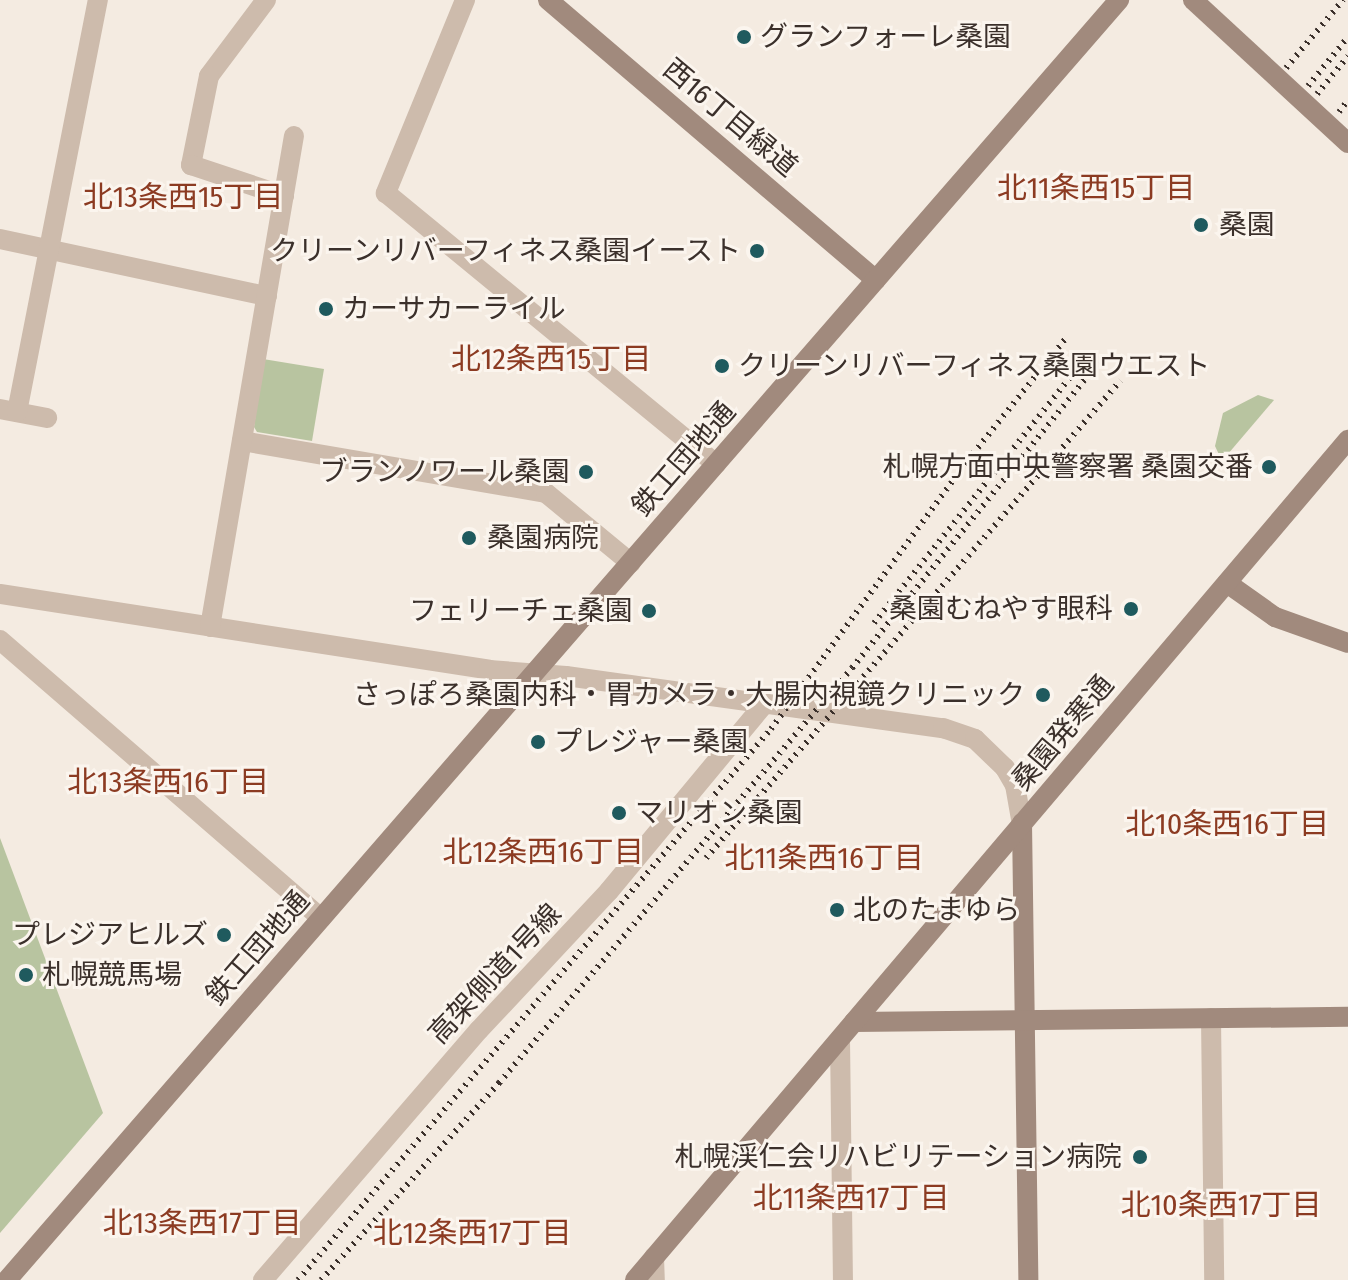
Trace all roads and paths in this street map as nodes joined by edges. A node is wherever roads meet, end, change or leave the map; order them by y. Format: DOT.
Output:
graph roads {
  1 [pos="98,0"];
  2 [pos="266,0"];
  3 [pos="465,0"];
  4 [pos="548,0"];
  5 [pos="1119,0"];
  6 [pos="1193,0"];
  7 [pos="294,136"];
  8 [pos="1348,143"];
  9 [pos="284,196"];
  10 [pos="0,239"];
  11 [pos="50,248"];
  12 [pos="876,280"];
  13 [pos="267,296"];
  14 [pos="8,410"];
  15 [pos="47,418"];
  16 [pos="1348,440"];
  17 [pos="242,441"];
  18 [pos="716,464"];
  19 [pos="631,563"];
  20 [pos="1227,583"];
  21 [pos="0,594"];
  22 [pos="210,627"];
  23 [pos="0,640"];
  24 [pos="1348,643"];
  25 [pos="535,673"];
  26 [pos="764,704"];
  27 [pos="1022,823"];
  28 [pos="321,918"];
  29 [pos="1348,1017"];
  30 [pos="1211,1018"];
  31 [pos="1026,1019"];
  32 [pos="854,1022"];
  33 [pos="840,1039"];
  34 [pos="654,1257"];
  35 [pos="7,1280"];
  36 [pos="263,1280"];
  37 [pos="635,1280"];
  38 [pos="655,1280"];
  39 [pos="843,1280"];
  40 [pos="1028,1280"];
  41 [pos="1214,1280"];
  1 -- 11 [label="street"];
  2 -- 9 [label="street"];
  3 -- 18 [label="street"];
  4 -- 12 [label="street, 西16丁目緑道"];
  5 -- 12 [label="street, 鉄工団地通"];
  6 -- 8 [label="street"];
  7 -- 9 [label="street"];
  9 -- 13 [label="street"];
  10 -- 11 [label="street"];
  11 -- 13 [label="street"];
  11 -- 14 [label="street"];
  12 -- 18 [label="street, 鉄工団地通"];
  13 -- 17 [label="street"];
  14 -- 15 [label="street"];
  16 -- 20 [label="street, 桑園発寒通"];
  17 -- 19 [label="street"];
  17 -- 22 [label="street"];
  18 -- 19 [label="street, 鉄工団地通"];
  19 -- 25 [label="street, 鉄工団地通"];
  20 -- 24 [label="street"];
  20 -- 27 [label="street, 桑園発寒通"];
  21 -- 22 [label="street"];
  22 -- 25 [label="street"];
  23 -- 28 [label="street"];
  25 -- 26 [label="street"];
  25 -- 28 [label="street, 鉄工団地通"];
  26 -- 27 [label="street"];
  26 -- 36 [label="street, 高架側道1号線"];
  27 -- 31 [label="street, 桑園発寒通"];
  27 -- 32 [label="street"];
  28 -- 35 [label="street, 鉄工団地通"];
  29 -- 30 [label="street"];
  30 -- 31 [label="street"];
  30 -- 41 [label="street"];
  31 -- 32 [label="street"];
  31 -- 40 [label="street, 桑園発寒通"];
  32 -- 33 [label="street"];
  33 -- 34 [label="street"];
  33 -- 39 [label="street"];
  34 -- 37 [label="street"];
  34 -- 38 [label="street"];
}
